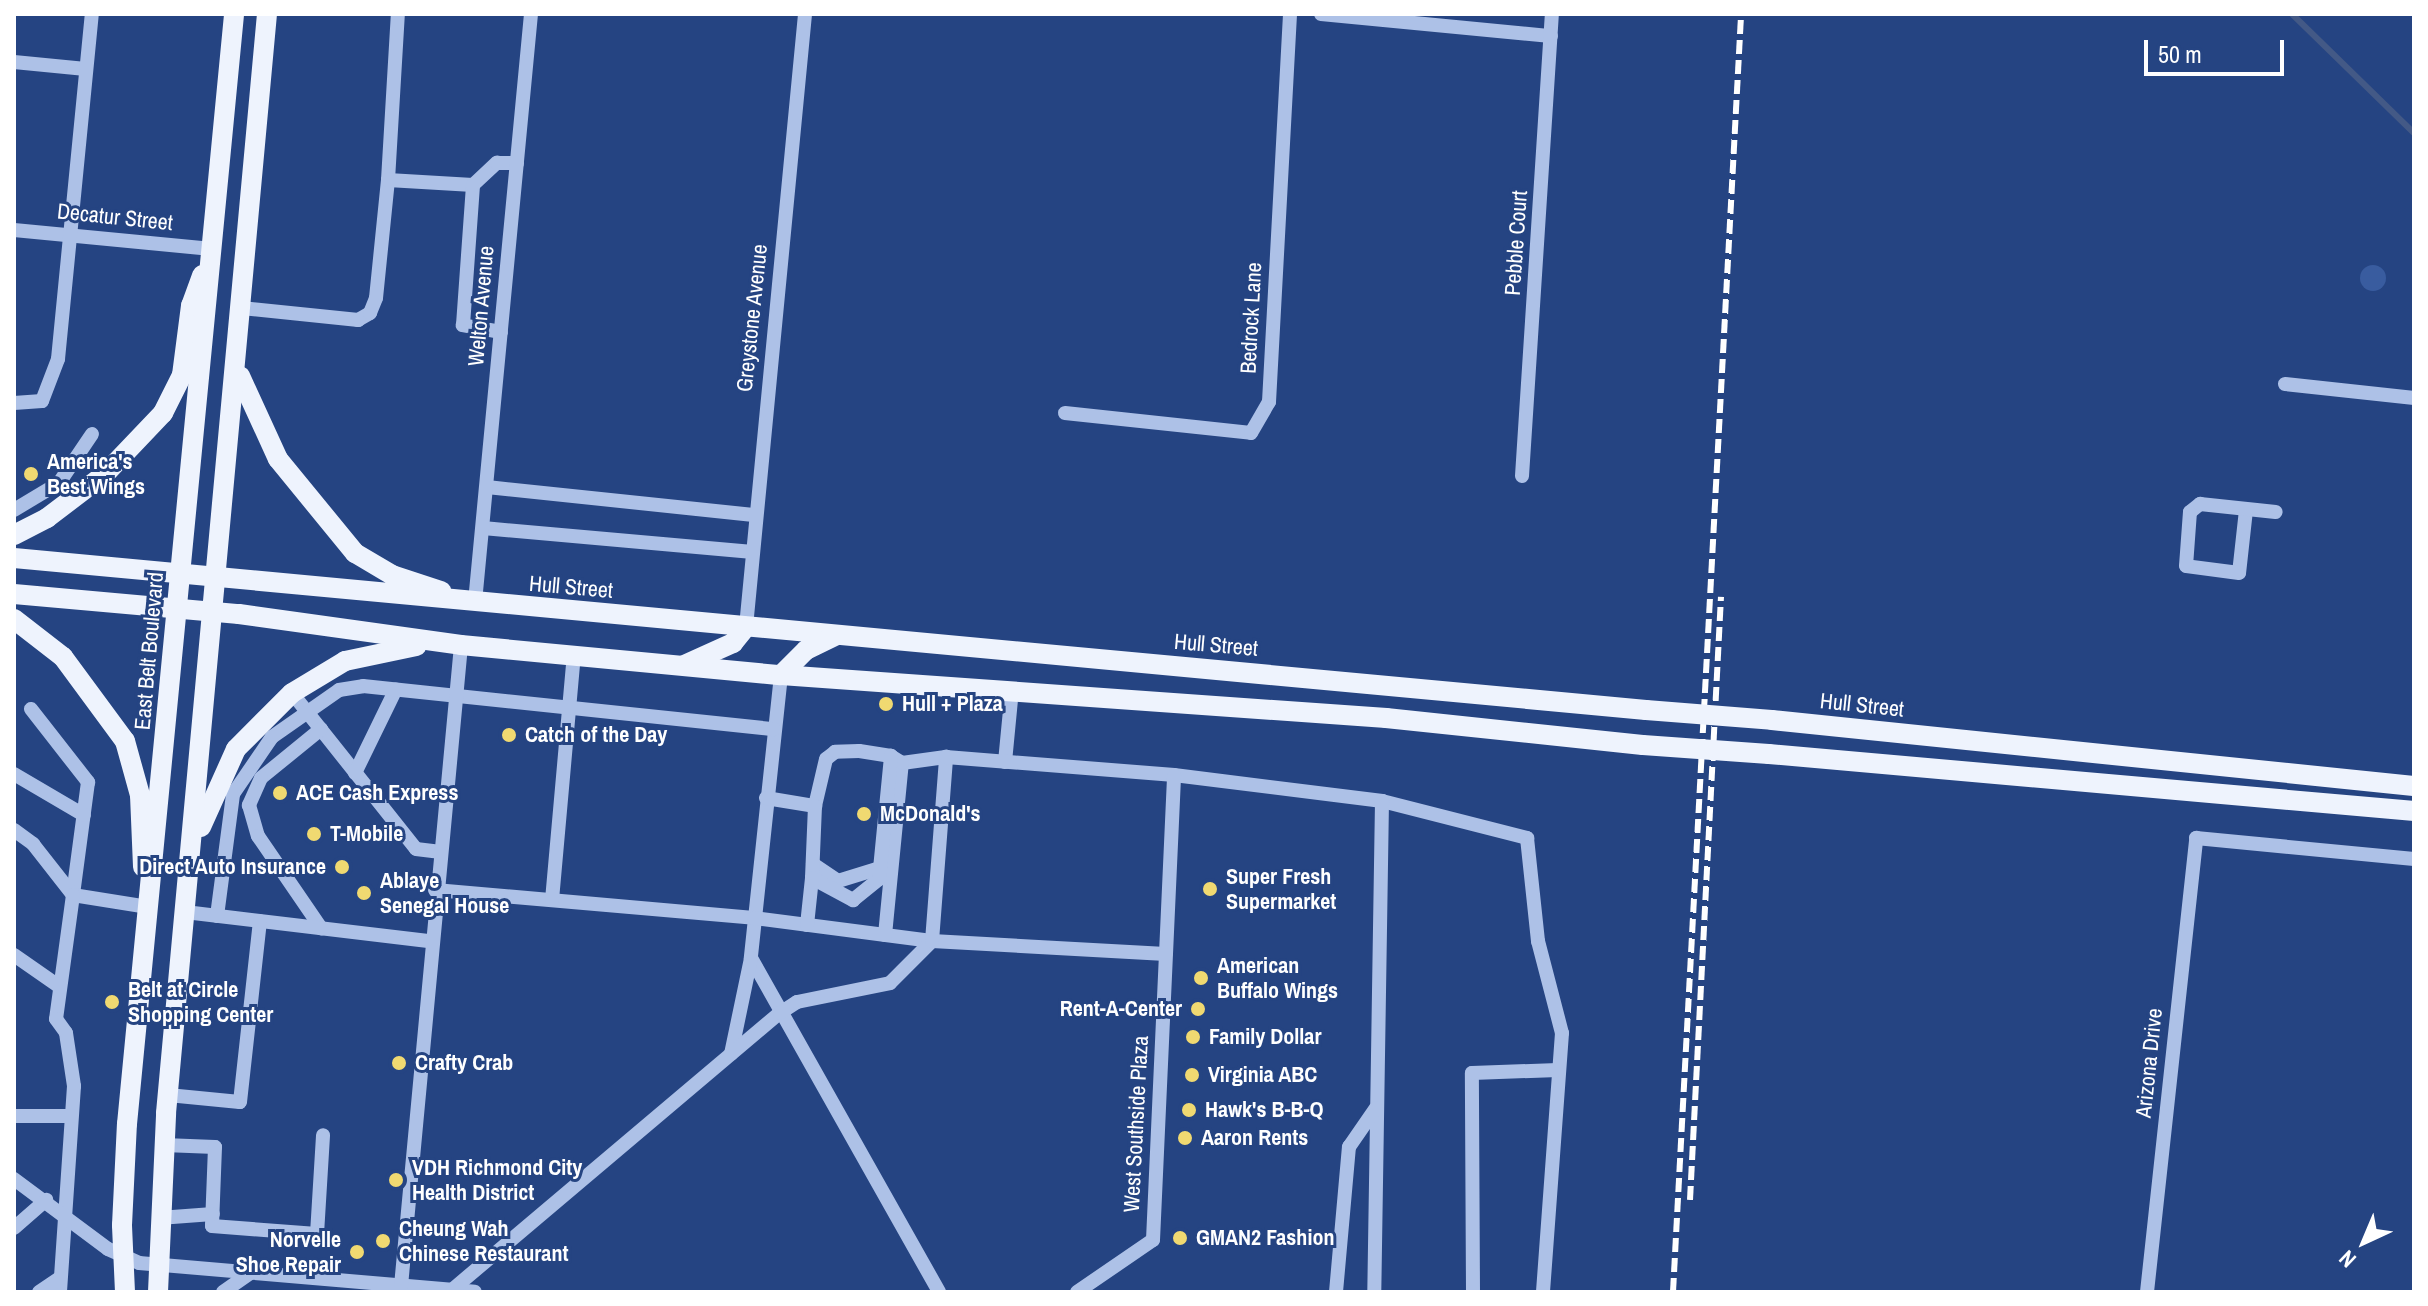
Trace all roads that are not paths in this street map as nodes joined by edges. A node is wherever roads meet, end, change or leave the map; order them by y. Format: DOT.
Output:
graph roads {
  1 [pos="92,14"];
  2 [pos="234,14"];
  3 [pos="267,14"];
  4 [pos="398,14"];
  5 [pos="531,14"];
  6 [pos="805,14"];
  7 [pos="1290,14"];
  8 [pos="1321,14"];
  9 [pos="1552,14"];
  10 [pos="1551,36"];
  11 [pos="14,62"];
  12 [pos="86,69"];
  13 [pos="517,163"];
  14 [pos="388,180"];
  15 [pos="473,185"];
  16 [pos="14,230"];
  17 [pos="69,235"];
  18 [pos="212,249"];
  19 [pos="242,308"];
  20 [pos="501,332"];
  21 [pos="237,366"];
  22 [pos="2285,384"];
  23 [pos="2414,398"];
  24 [pos="14,403"];
  25 [pos="1065,413"];
  26 [pos="92,434"];
  27 [pos="1522,476"];
  28 [pos="487,487"];
  29 [pos="14,510"];
  30 [pos="2246,510"];
  31 [pos="2276,512"];
  32 [pos="754,515"];
  33 [pos="483,528"];
  34 [pos="14,535"];
  35 [pos="750,552"];
  36 [pos="14,558"];
  37 [pos="181,573"];
  38 [pos="216,577"];
  39 [pos="14,594"];
  40 [pos="475,602"];
  41 [pos="178,609"];
  42 [pos="213,612"];
  43 [pos="14,619"];
  44 [pos="746,627"];
  45 [pos="839,635"];
  46 [pos="433,643"];
  47 [pos="461,645"];
  48 [pos="574,655"];
  49 [pos="684,665"];
  50 [pos="781,675"];
  51 [pos="396,689"];
  52 [pos="1012,689"];
  53 [pos="454,695"];
  54 [pos="299,702"];
  55 [pos="566,708"];
  56 [pos="31,709"];
  57 [pos="321,729"];
  58 [pos="774,729"];
  59 [pos="946,757"];
  60 [pos="897,759"];
  61 [pos="1005,762"];
  62 [pos="355,773"];
  63 [pos="14,774"];
  64 [pos="1174,775"];
  65 [pos="2414,786"];
  66 [pos="766,798"];
  67 [pos="1382,801"];
  68 [pos="815,806"];
  69 [pos="2414,811"];
  70 [pos="84,815"];
  71 [pos="14,830"];
  72 [pos="439,852"];
  73 [pos="190,857"];
  74 [pos="2414,859"];
  75 [pos="812,871"];
  76 [pos="435,890"];
  77 [pos="73,895"];
  78 [pos="552,900"];
  79 [pos="148,907"];
  80 [pos="185,912"];
  81 [pos="217,916"];
  82 [pos="754,918"];
  83 [pos="260,921"];
  84 [pos="807,925"];
  85 [pos="321,928"];
  86 [pos="885,935"];
  87 [pos="430,941"];
  88 [pos="932,941"];
  89 [pos="1166,954"];
  90 [pos="14,955"];
  91 [pos="751,958"];
  92 [pos="60,987"];
  93 [pos="780,1013"];
  94 [pos="731,1054"];
  95 [pos="1558,1070"];
  96 [pos="168,1095"];
  97 [pos="1376,1108"];
  98 [pos="14,1116"];
  99 [pos="71,1116"];
  100 [pos="323,1135"];
  101 [pos="164,1145"];
  102 [pos="14,1179"];
  103 [pos="46,1200"];
  104 [pos="213,1214"];
  105 [pos="65,1216"];
  106 [pos="159,1218"];
  107 [pos="14,1228"];
  108 [pos="123,1257"];
  109 [pos="157,1267"];
  110 [pos="249,1274"];
  111 [pos="60,1285"];
  112 [pos="401,1286"];
  113 [pos="347,1287"];
  114 [pos="453,1289"];
  115 [pos="39,1292"];
  116 [pos="125,1292"];
  117 [pos="158,1292"];
  118 [pos="223,1292"];
  119 [pos="475,1292"];
  120 [pos="939,1292"];
  121 [pos="1077,1292"];
  122 [pos="1336,1292"];
  123 [pos="1374,1292"];
  124 [pos="1473,1292"];
  125 [pos="1543,1292"];
  126 [pos="2147,1292"];
  1 -- 12 [label="street"];
  2 -- 18 [label="main road, East Belt Boulevard"];
  3 -- 19 [label="main road"];
  4 -- 14 [label="street"];
  5 -- 13 [label="street, Welton Avenue"];
  6 -- 32 [label="street, Greystone Avenue"];
  7 -- 25 [label="street, Bedrock Lane"];
  8 -- 10 [label="street"];
  9 -- 10 [label="street, Pebble Court"];
  10 -- 27 [label="street, Pebble Court"];
  11 -- 12 [label="street"];
  12 -- 17 [label="street"];
  13 -- 15 [label="street"];
  13 -- 20 [label="street, Welton Avenue"];
  14 -- 15 [label="street"];
  14 -- 19 [label="street"];
  15 -- 20 [label="street"];
  16 -- 17 [label="street, Decatur Street"];
  17 -- 18 [label="street, Decatur Street"];
  17 -- 24 [label="street"];
  18 -- 34 [label="main road"];
  18 -- 37 [label="main road, East Belt Boulevard"];
  19 -- 21 [label="main road"];
  20 -- 28 [label="street, Welton Avenue"];
  21 -- 38 [label="main road"];
  21 -- 40 [label="main road"];
  22 -- 23 [label="street"];
  26 -- 29 [label="street"];
  28 -- 32 [label="street"];
  28 -- 33 [label="street, Welton Avenue"];
  30 -- 30 [label="street"];
  30 -- 31 [label="street"];
  32 -- 35 [label="street, Greystone Avenue"];
  33 -- 35 [label="street"];
  33 -- 40 [label="street, Welton Avenue"];
  35 -- 44 [label="street, Greystone Avenue"];
  36 -- 37 [label="main road, Hull Street"];
  37 -- 38 [label="main road, Hull Street"];
  37 -- 41 [label="main road, East Belt Boulevard"];
  38 -- 40 [label="main road, Hull Street"];
  38 -- 42 [label="main road"];
  39 -- 41 [label="main road"];
  40 -- 44 [label="main road, Hull Street"];
  41 -- 42 [label="main road"];
  41 -- 79 [label="main road, East Belt Boulevard"];
  42 -- 46 [label="main road"];
  42 -- 73 [label="main road"];
  43 -- 79 [label="main road"];
  44 -- 45 [label="main road, Hull Street"];
  44 -- 49 [label="main road"];
  45 -- 50 [label="main road"];
  45 -- 65 [label="main road, Hull Street, bridge"];
  46 -- 47 [label="main road"];
  46 -- 54 [label="main road"];
  47 -- 48 [label="main road"];
  47 -- 53 [label="street"];
  48 -- 49 [label="main road"];
  48 -- 55 [label="street"];
  49 -- 50 [label="main road"];
  50 -- 52 [label="main road"];
  50 -- 58 [label="street"];
  51 -- 53 [label="street"];
  51 -- 54 [label="street"];
  51 -- 62 [label="street"];
  52 -- 61 [label="street"];
  52 -- 69 [label="main road, bridge"];
  53 -- 55 [label="street"];
  53 -- 72 [label="street"];
  54 -- 57 [label="street"];
  54 -- 73 [label="main road"];
  54 -- 81 [label="street"];
  55 -- 58 [label="street"];
  55 -- 78 [label="street"];
  56 -- 70 [label="street"];
  57 -- 62 [label="street"];
  57 -- 85 [label="street"];
  58 -- 66 [label="street"];
  59 -- 60 [label="street"];
  59 -- 61 [label="street"];
  59 -- 88 [label="street"];
  60 -- 68 [label="street"];
  60 -- 75 [label="street"];
  60 -- 86 [label="street"];
  61 -- 64 [label="street"];
  62 -- 72 [label="street"];
  63 -- 70 [label="street"];
  64 -- 67 [label="street"];
  64 -- 89 [label="street, West Southside Plaza"];
  66 -- 68 [label="street"];
  66 -- 82 [label="street"];
  67 -- 95 [label="street"];
  67 -- 97 [label="street"];
  68 -- 75 [label="street"];
  70 -- 77 [label="street"];
  71 -- 77 [label="street"];
  72 -- 76 [label="street"];
  73 -- 80 [label="main road"];
  74 -- 126 [label="street, Arizona Drive"];
  75 -- 84 [label="street"];
  76 -- 78 [label="street"];
  76 -- 87 [label="street"];
  77 -- 79 [label="street"];
  77 -- 92 [label="street"];
  78 -- 82 [label="street"];
  79 -- 108 [label="main road, East Belt Boulevard"];
  80 -- 81 [label="street"];
  80 -- 96 [label="main road"];
  81 -- 83 [label="street"];
  82 -- 84 [label="street"];
  82 -- 91 [label="street"];
  83 -- 85 [label="street"];
  83 -- 96 [label="street"];
  84 -- 86 [label="street"];
  85 -- 87 [label="street"];
  86 -- 88 [label="street"];
  87 -- 112 [label="street"];
  88 -- 89 [label="street"];
  88 -- 93 [label="street"];
  89 -- 121 [label="street, West Southside Plaza"];
  90 -- 92 [label="street"];
  91 -- 93 [label="street"];
  91 -- 94 [label="street"];
  92 -- 99 [label="street"];
  93 -- 94 [label="street"];
  93 -- 120 [label="street"];
  94 -- 114 [label="street"];
  95 -- 124 [label="street"];
  95 -- 125 [label="street"];
  96 -- 101 [label="main road"];
  97 -- 122 [label="street"];
  97 -- 123 [label="street"];
  98 -- 99 [label="street"];
  99 -- 105 [label="street"];
  100 -- 104 [label="street"];
  101 -- 104 [label="street"];
  101 -- 106 [label="main road"];
  102 -- 103 [label="street"];
  103 -- 105 [label="street"];
  103 -- 107 [label="street"];
  104 -- 106 [label="street"];
  105 -- 108 [label="street"];
  105 -- 111 [label="street"];
  106 -- 109 [label="main road"];
  108 -- 109 [label="street"];
  108 -- 116 [label="main road, East Belt Boulevard"];
  109 -- 110 [label="street"];
  109 -- 117 [label="main road"];
  110 -- 113 [label="street"];
  110 -- 118 [label="street"];
  111 -- 115 [label="street"];
  112 -- 113 [label="street"];
  112 -- 114 [label="street"];
  114 -- 119 [label="street"];
}
